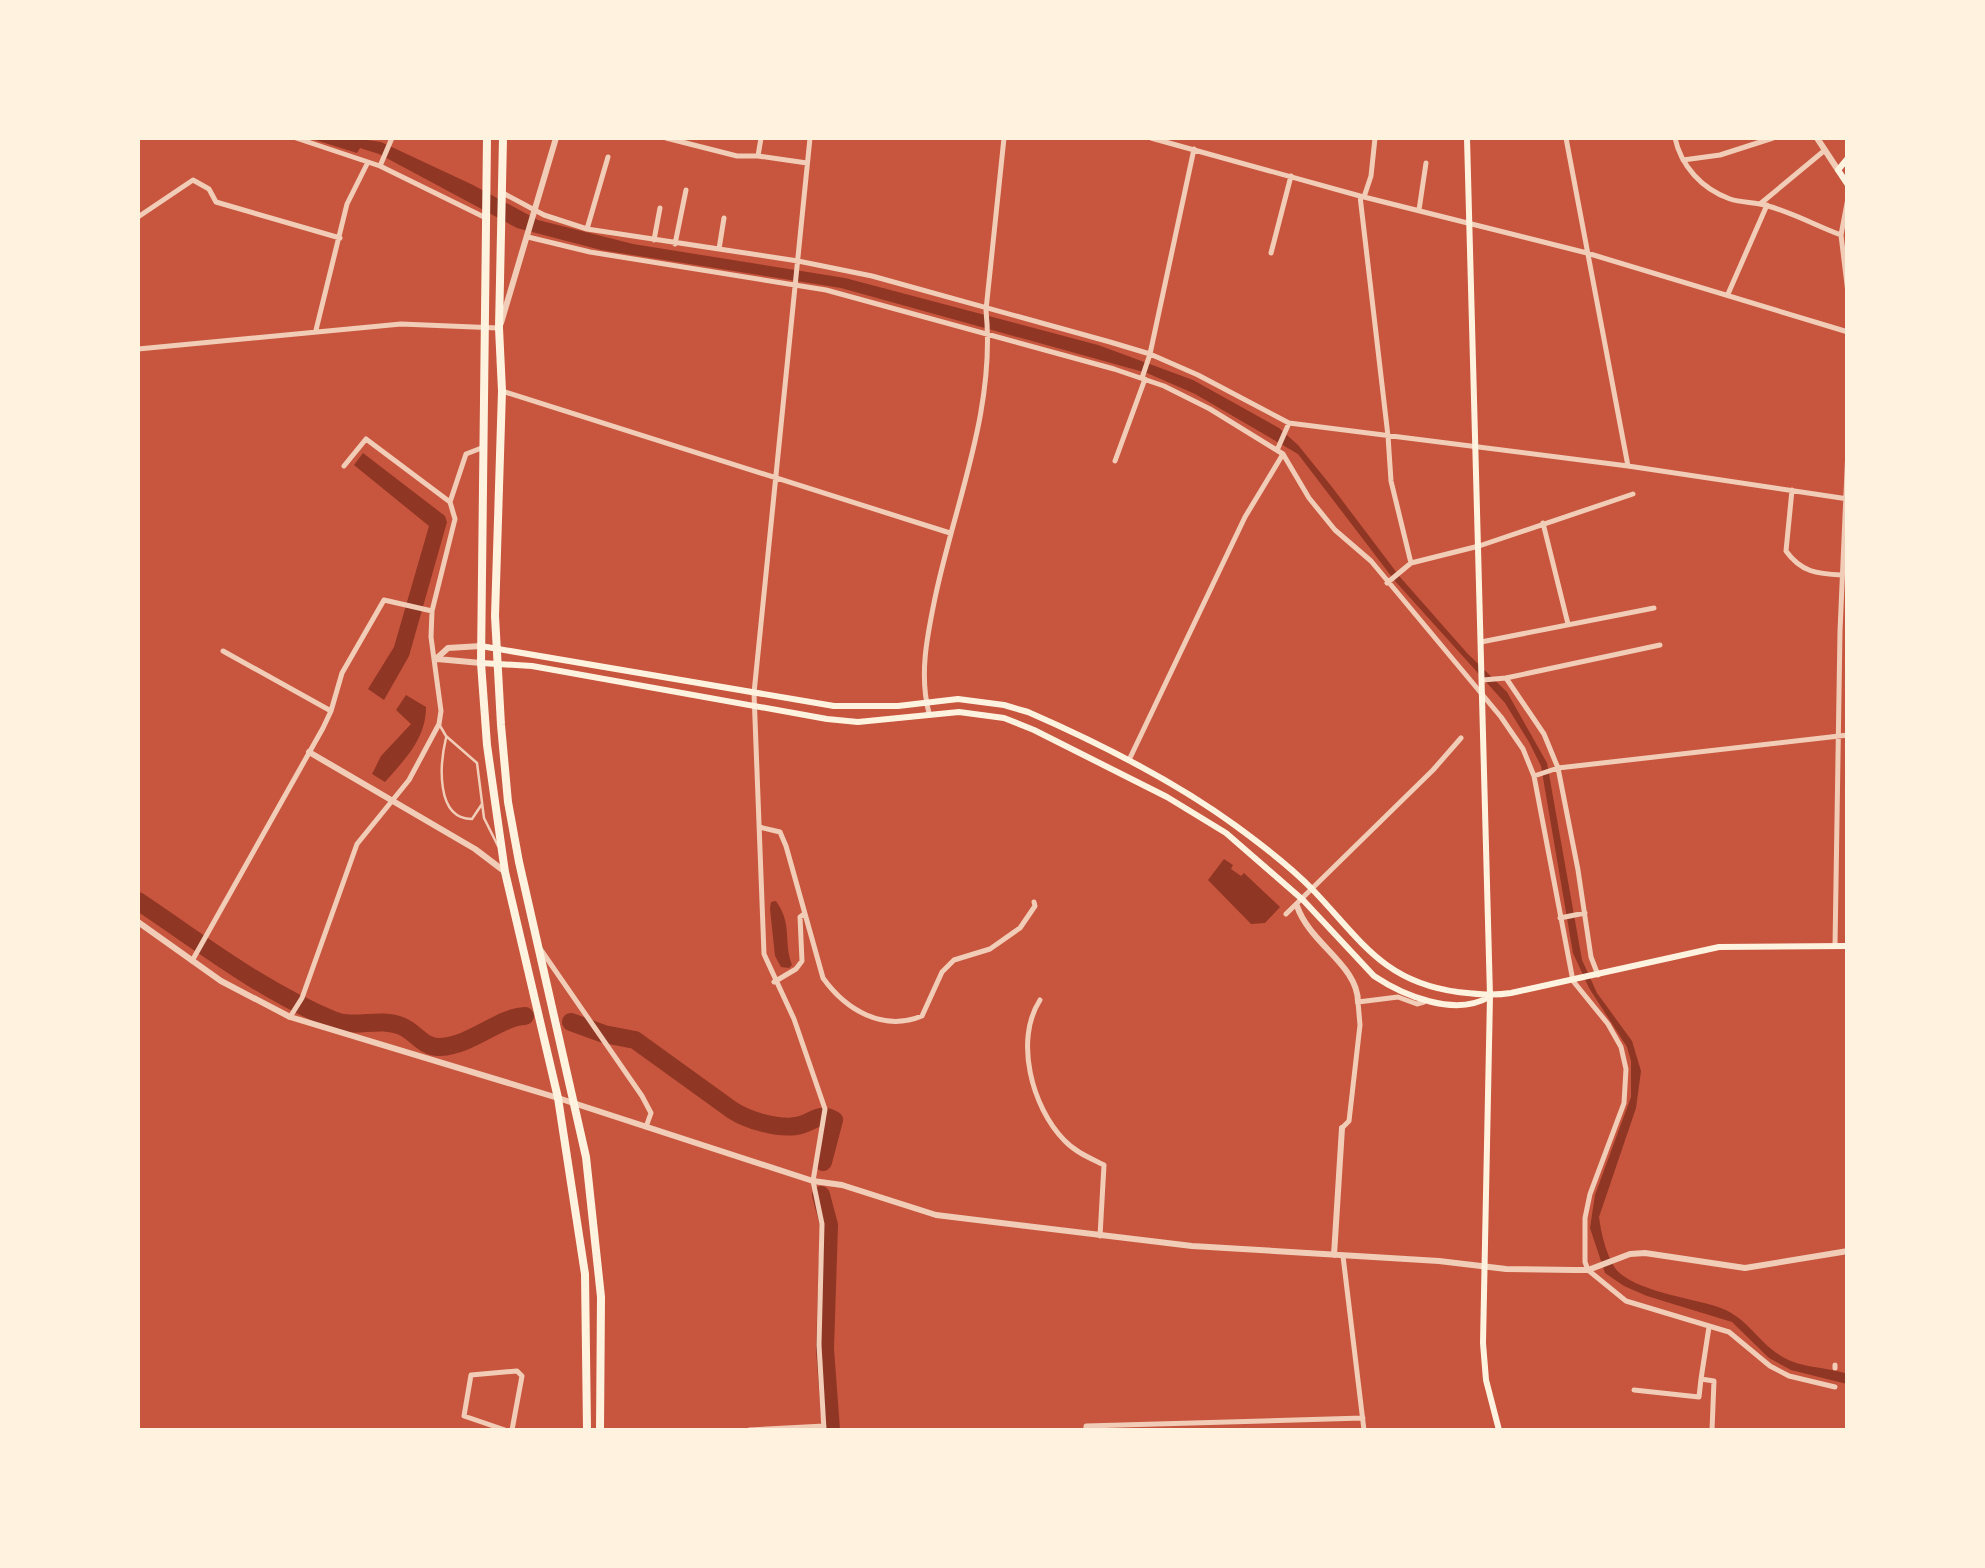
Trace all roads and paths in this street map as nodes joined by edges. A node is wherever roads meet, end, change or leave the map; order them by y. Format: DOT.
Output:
graph roads {
  1 [pos="296,138"];
  2 [pos="488,138"];
  3 [pos="503,138"];
  4 [pos="556,138"];
  5 [pos="666,138"];
  6 [pos="719,138"];
  7 [pos="761,138"];
  8 [pos="810,138"];
  9 [pos="1004,138"];
  10 [pos="1151,138"];
  11 [pos="1189,138"];
  12 [pos="1376,138"];
  13 [pos="1468,138"];
  14 [pos="1566,138"];
  15 [pos="1675,138"];
  16 [pos="1773,138"];
  17 [pos="1817,138"];
  18 [pos="391,140"];
  19 [pos="1190,148"];
  20 [pos="718,150"];
  21 [pos="1825,150"];
  22 [pos="758,156"];
  23 [pos="608,157"];
  24 [pos="1848,158"];
  25 [pos="1683,160"];
  26 [pos="368,162"];
  27 [pos="382,163"];
  28 [pos="808,163"];
  29 [pos="1426,164"];
  30 [pos="1838,170"];
  31 [pos="1291,176"];
  32 [pos="1848,185"];
  33 [pos="686,190"];
  34 [pos="501,195"];
  35 [pos="1362,196"];
  36 [pos="1848,198"];
  37 [pos="1763,204"];
  38 [pos="660,208"];
  39 [pos="1418,210"];
  40 [pos="535,214"];
  41 [pos="138,217"];
  42 [pos="486,217"];
  43 [pos="724,218"];
  44 [pos="1470,224"];
  45 [pos="587,229"];
  46 [pos="1841,235"];
  47 [pos="529,236"];
  48 [pos="340,238"];
  49 [pos="654,240"];
  50 [pos="675,244"];
  51 [pos="719,250"];
  52 [pos="1271,253"];
  53 [pos="1587,253"];
  54 [pos="797,264"];
  55 [pos="795,282"];
  56 [pos="1848,293"];
  57 [pos="1728,294"];
  58 [pos="986,312"];
  59 [pos="485,327"];
  60 [pos="499,328"];
  61 [pos="316,331"];
  62 [pos="1848,332"];
  63 [pos="989,334"];
  64 [pos="138,349"];
  65 [pos="1150,356"];
  66 [pos="1143,377"];
  67 [pos="502,391"];
  68 [pos="1289,425"];
  69 [pos="1388,436"];
  70 [pos="1476,446"];
  71 [pos="484,447"];
  72 [pos="1848,448"];
  73 [pos="1280,449"];
  74 [pos="1114,462"];
  75 [pos="344,466"];
  76 [pos="1628,466"];
  77 [pos="774,475"];
  78 [pos="1792,490"];
  79 [pos="1633,494"];
  80 [pos="1846,499"];
  81 [pos="450,502"];
  82 [pos="1543,524"];
  83 [pos="950,532"];
  84 [pos="1478,546"];
  85 [pos="1412,563"];
  86 [pos="1842,574"];
  87 [pos="1388,582"];
  88 [pos="1654,608"];
  89 [pos="429,610"];
  90 [pos="1568,624"];
  91 [pos="1481,642"];
  92 [pos="1660,645"];
  93 [pos="481,646"];
  94 [pos="498,647"];
  95 [pos="223,651"];
  96 [pos="436,659"];
  97 [pos="481,664"];
  98 [pos="500,664"];
  99 [pos="1506,678"];
  100 [pos="1483,680"];
  101 [pos="754,693"];
  102 [pos="1484,695"];
  103 [pos="926,702"];
  104 [pos="756,707"];
  105 [pos="331,712"];
  106 [pos="929,714"];
  107 [pos="438,724"];
  108 [pos="1848,735"];
  109 [pos="446,736"];
  110 [pos="1838,736"];
  111 [pos="1462,738"];
  112 [pos="310,752"];
  113 [pos="1127,762"];
  114 [pos="1556,769"];
  115 [pos="1534,776"];
  116 [pos="393,802"];
  117 [pos="482,802"];
  118 [pos="758,828"];
  119 [pos="502,851"];
  120 [pos="505,872"];
  121 [pos="1312,890"];
  122 [pos="1034,902"];
  123 [pos="1300,902"];
  124 [pos="804,914"];
  125 [pos="1286,914"];
  126 [pos="1581,914"];
  127 [pos="1562,918"];
  128 [pos="138,922"];
  129 [pos="538,946"];
  130 [pos="1835,946"];
  131 [pos="1848,946"];
  132 [pos="192,961"];
  133 [pos="1598,975"];
  134 [pos="1573,981"];
  135 [pos="774,982"];
  136 [pos="1490,996"];
  137 [pos="1040,1000"];
  138 [pos="1430,1000"];
  139 [pos="1358,1002"];
  140 [pos="293,1013"];
  141 [pos="558,1098"];
  142 [pos="574,1103"];
  143 [pos="646,1127"];
  144 [pos="1342,1128"];
  145 [pos="813,1181"];
  146 [pos="1100,1236"];
  147 [pos="1848,1251"];
  148 [pos="1334,1255"];
  149 [pos="1343,1256"];
  150 [pos="1486,1266"];
  151 [pos="1592,1269"];
  152 [pos="1709,1327"];
  153 [pos="1702,1379"];
  154 [pos="1835,1387"];
  155 [pos="1634,1390"];
  156 [pos="1363,1418"];
  157 [pos="824,1428"];
  158 [pos="508,1430"];
  159 [pos="587,1430"];
  160 [pos="600,1430"];
  161 [pos="749,1430"];
  162 [pos="1086,1430"];
  163 [pos="1364,1430"];
  164 [pos="1500,1430"];
  165 [pos="1712,1430"];
  1 -- 26 [label="street"];
  2 -- 42 [label="highway"];
  3 -- 34 [label="highway"];
  4 -- 40 [label="street"];
  5 -- 20 [label="street"];
  6 -- 20 [label="street"];
  7 -- 22 [label="street"];
  8 -- 28 [label="street"];
  9 -- 58 [label="street"];
  10 -- 19 [label="street"];
  11 -- 19 [label="street"];
  12 -- 35 [label="street"];
  13 -- 44 [label="main road"];
  14 -- 53 [label="street"];
  15 -- 25 [label="street"];
  16 -- 25 [label="street"];
  17 -- 21 [label="street"];
  18 -- 27 [label="street"];
  19 -- 31 [label="street"];
  19 -- 65 [label="street"];
  20 -- 22 [label="street"];
  21 -- 30 [label="street"];
  21 -- 37 [label="street"];
  22 -- 28 [label="street"];
  23 -- 45 [label="street"];
  24 -- 30 [label="main road"];
  25 -- 37 [label="street"];
  26 -- 27 [label="street"];
  26 -- 48 [label="street"];
  27 -- 42 [label="street"];
  28 -- 54 [label="street"];
  29 -- 39 [label="street"];
  30 -- 32 [label="main road"];
  31 -- 35 [label="street"];
  31 -- 52 [label="street"];
  33 -- 50 [label="street"];
  34 -- 40 [label="street"];
  34 -- 60 [label="highway"];
  35 -- 39 [label="street"];
  35 -- 69 [label="street"];
  36 -- 46 [label="street"];
  37 -- 46 [label="street"];
  37 -- 57 [label="street"];
  38 -- 49 [label="street"];
  39 -- 44 [label="street"];
  40 -- 45 [label="street"];
  40 -- 47 [label="street"];
  41 -- 48 [label="street"];
  42 -- 59 [label="highway"];
  43 -- 51 [label="street"];
  44 -- 53 [label="street"];
  44 -- 70 [label="main road"];
  45 -- 49 [label="street"];
  46 -- 56 [label="street"];
  47 -- 55 [label="street"];
  47 -- 60 [label="street"];
  48 -- 61 [label="street"];
  49 -- 50 [label="street"];
  50 -- 51 [label="street"];
  51 -- 54 [label="street"];
  53 -- 57 [label="street"];
  53 -- 76 [label="street"];
  54 -- 55 [label="street"];
  54 -- 58 [label="street"];
  55 -- 63 [label="street"];
  55 -- 77 [label="street"];
  57 -- 62 [label="street"];
  58 -- 63 [label="street"];
  58 -- 65 [label="street"];
  59 -- 60 [label="street"];
  59 -- 61 [label="street"];
  59 -- 71 [label="highway"];
  60 -- 67 [label="highway"];
  61 -- 64 [label="street"];
  63 -- 66 [label="street"];
  63 -- 83 [label="street"];
  65 -- 66 [label="street"];
  65 -- 68 [label="street"];
  66 -- 73 [label="street"];
  66 -- 74 [label="street"];
  67 -- 77 [label="street"];
  67 -- 94 [label="highway"];
  68 -- 69 [label="street"];
  68 -- 73 [label="street"];
  69 -- 70 [label="street"];
  69 -- 85 [label="street"];
  70 -- 76 [label="street"];
  70 -- 84 [label="main road"];
  71 -- 81 [label="street"];
  71 -- 93 [label="highway"];
  72 -- 80 [label="street"];
  73 -- 87 [label="street"];
  73 -- 113 [label="street"];
  75 -- 81 [label="street"];
  76 -- 78 [label="street"];
  77 -- 83 [label="street"];
  77 -- 101 [label="street"];
  78 -- 80 [label="street"];
  78 -- 86 [label="street"];
  79 -- 82 [label="street"];
  80 -- 86 [label="street"];
  81 -- 89 [label="street"];
  82 -- 84 [label="street"];
  82 -- 90 [label="street"];
  83 -- 103 [label="street"];
  84 -- 85 [label="street"];
  84 -- 91 [label="main road"];
  85 -- 87 [label="street"];
  86 -- 110 [label="street"];
  87 -- 102 [label="street"];
  88 -- 90 [label="street"];
  89 -- 96 [label="street"];
  89 -- 105 [label="street"];
  90 -- 91 [label="street"];
  91 -- 100 [label="main road"];
  92 -- 99 [label="street"];
  93 -- 94 [label="main road"];
  93 -- 96 [label="street"];
  93 -- 97 [label="highway"];
  94 -- 98 [label="highway"];
  94 -- 101 [label="main road"];
  95 -- 105 [label="street"];
  96 -- 97 [label="street"];
  96 -- 107 [label="street"];
  97 -- 98 [label="main road"];
  97 -- 119 [label="highway"];
  98 -- 104 [label="main road"];
  98 -- 129 [label="highway"];
  99 -- 100 [label="street"];
  99 -- 114 [label="street"];
  100 -- 102 [label="main road"];
  101 -- 103 [label="main road"];
  101 -- 104 [label="street"];
  102 -- 115 [label="street"];
  102 -- 136 [label="main road"];
  103 -- 106 [label="street"];
  103 -- 113 [label="main road"];
  104 -- 106 [label="main road"];
  104 -- 118 [label="street"];
  105 -- 112 [label="street"];
  106 -- 123 [label="main road"];
  107 -- 109 [label="lane"];
  107 -- 116 [label="street"];
  108 -- 110 [label="street"];
  109 -- 117 [label="lane"];
  109 -- 117 [label="lane"];
  110 -- 114 [label="street"];
  110 -- 130 [label="street"];
  111 -- 121 [label="street"];
  112 -- 116 [label="street"];
  112 -- 132 [label="street"];
  113 -- 121 [label="main road"];
  114 -- 115 [label="street"];
  114 -- 126 [label="street"];
  115 -- 127 [label="street"];
  116 -- 120 [label="street"];
  116 -- 140 [label="street"];
  117 -- 119 [label="lane"];
  118 -- 124 [label="street"];
  118 -- 135 [label="street"];
  119 -- 120 [label="highway"];
  120 -- 141 [label="highway"];
  121 -- 123 [label="street"];
  121 -- 136 [label="main road"];
  122 -- 124 [label="street"];
  123 -- 125 [label="street"];
  123 -- 138 [label="main road"];
  123 -- 139 [label="street"];
  124 -- 135 [label="street"];
  126 -- 127 [label="street"];
  126 -- 133 [label="street"];
  127 -- 134 [label="street"];
  128 -- 132 [label="street"];
  129 -- 142 [label="highway"];
  129 -- 143 [label="street"];
  130 -- 131 [label="main road"];
  130 -- 133 [label="main road"];
  132 -- 140 [label="street"];
  133 -- 134 [label="main road"];
  134 -- 136 [label="main road"];
  134 -- 151 [label="street"];
  135 -- 145 [label="street"];
  136 -- 138 [label="main road"];
  136 -- 150 [label="main road"];
  137 -- 146 [label="street"];
  138 -- 139 [label="street"];
  139 -- 144 [label="street"];
  140 -- 141 [label="street"];
  141 -- 142 [label="street"];
  141 -- 159 [label="highway"];
  142 -- 143 [label="street"];
  142 -- 160 [label="highway"];
  143 -- 145 [label="street"];
  144 -- 148 [label="street"];
  145 -- 146 [label="street"];
  145 -- 157 [label="street"];
  146 -- 148 [label="street"];
  147 -- 151 [label="street"];
  148 -- 149 [label="street"];
  149 -- 150 [label="street"];
  149 -- 156 [label="street"];
  150 -- 151 [label="street"];
  150 -- 164 [label="main road"];
  151 -- 152 [label="street"];
  152 -- 153 [label="street"];
  152 -- 154 [label="street"];
  153 -- 155 [label="street"];
  153 -- 165 [label="street"];
  156 -- 162 [label="street"];
  156 -- 163 [label="street"];
  157 -- 161 [label="street"];
  158 -- 158 [label="street"];
}
